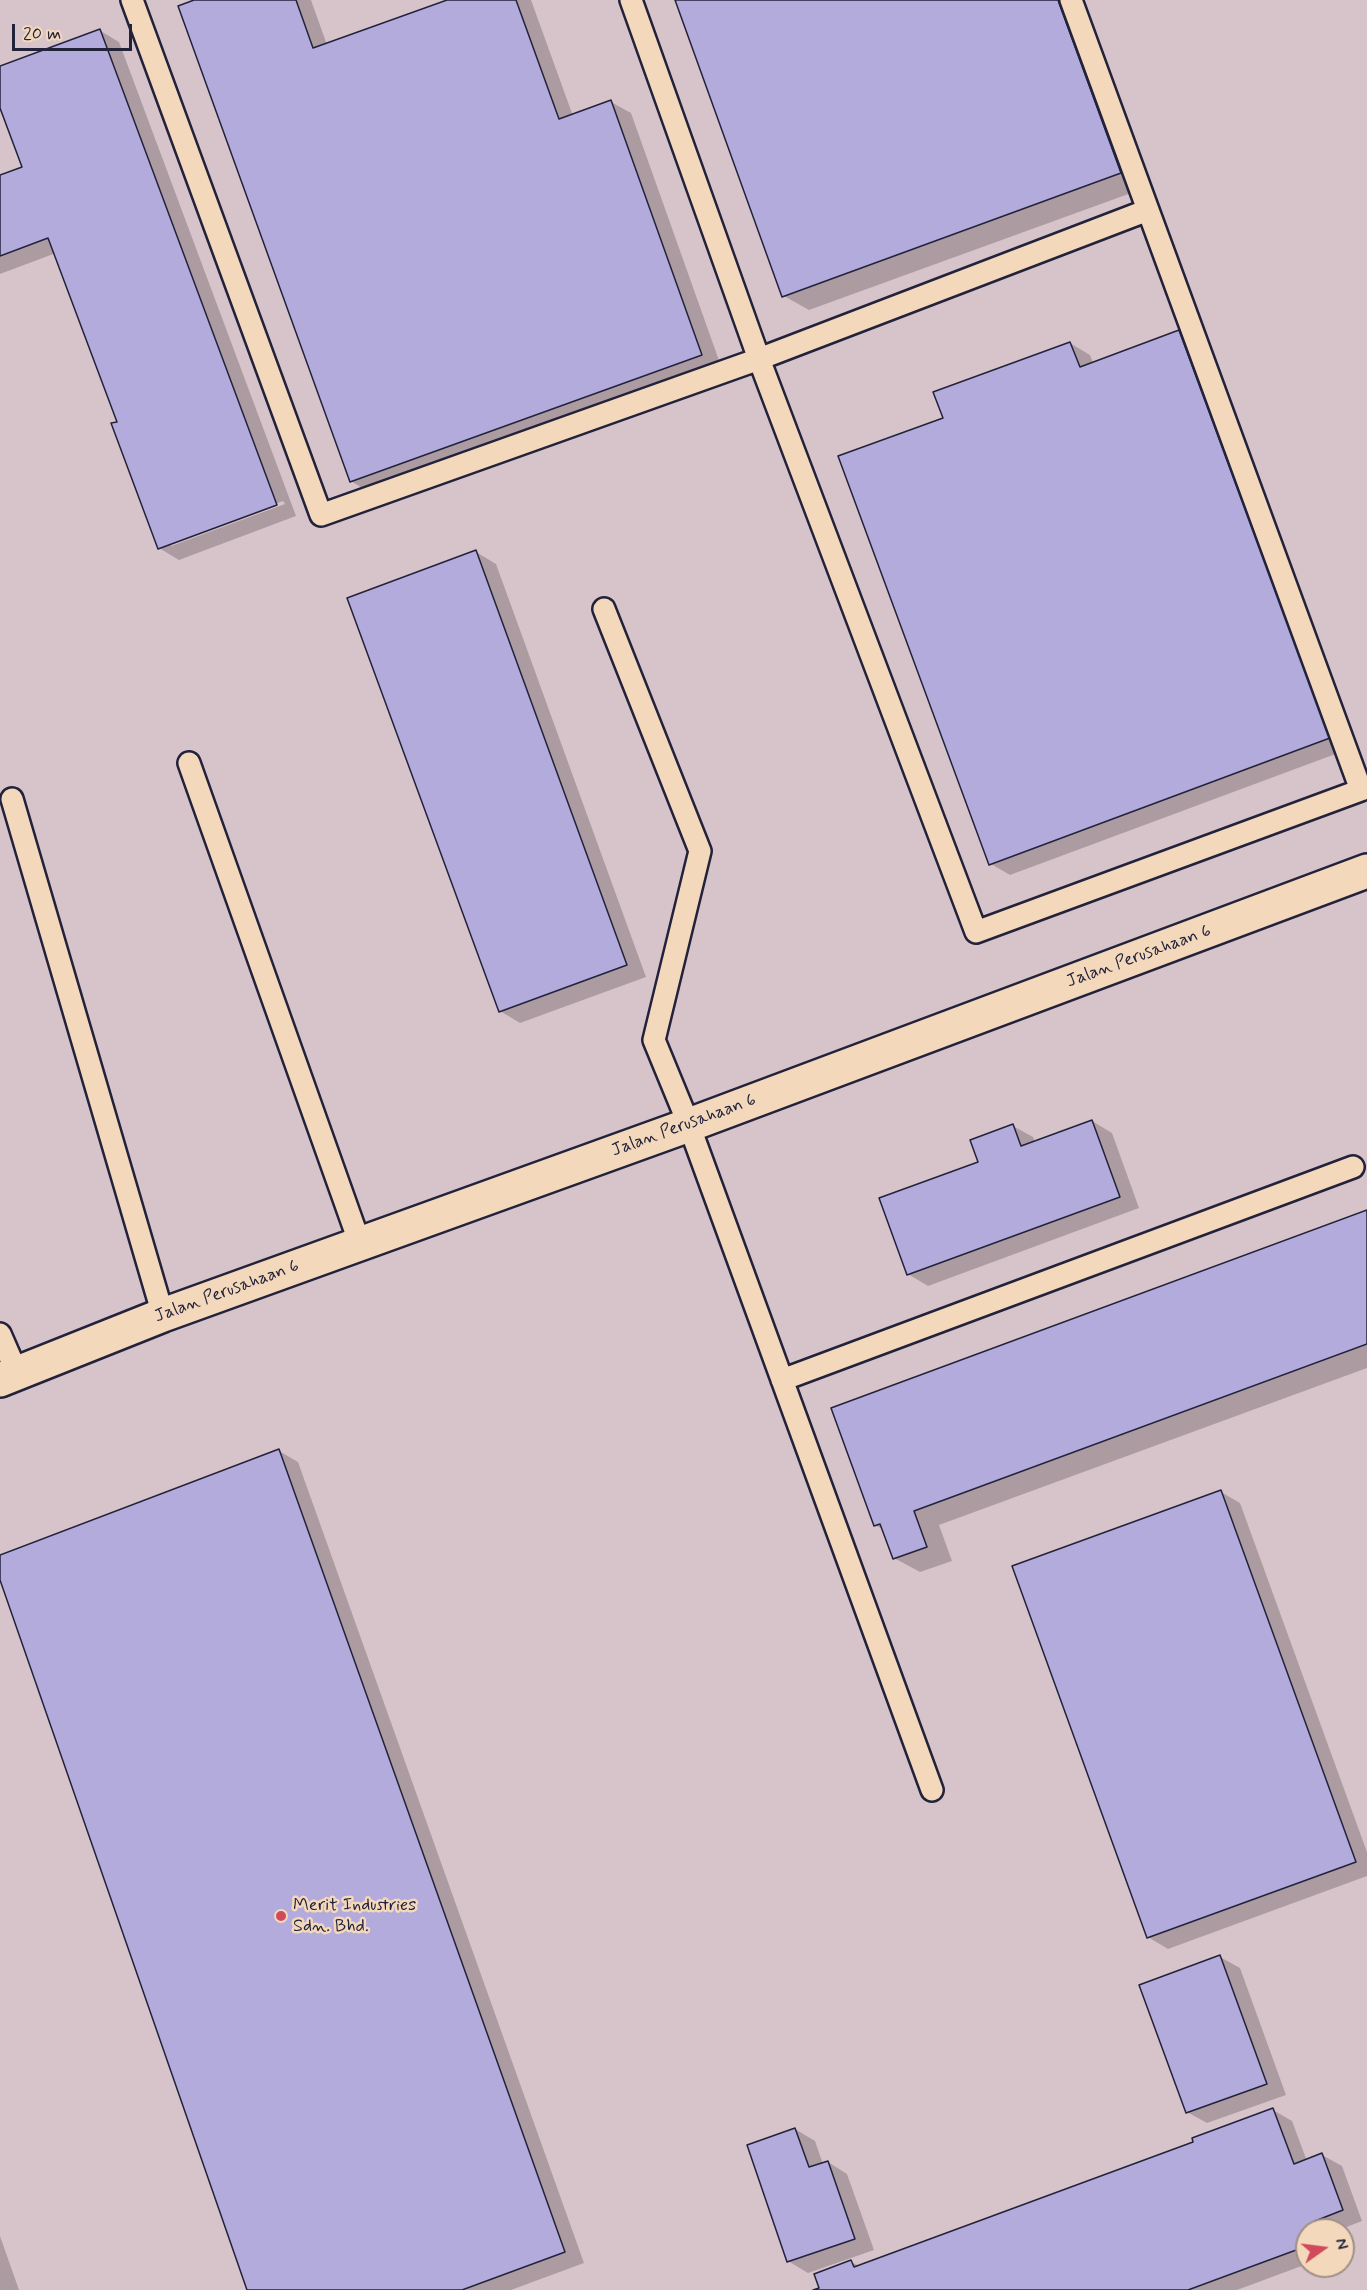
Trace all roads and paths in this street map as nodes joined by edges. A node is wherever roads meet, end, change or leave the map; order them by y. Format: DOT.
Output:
graph roads {
  1 [pos="132,0"];
  2 [pos="631,0"];
  3 [pos="1071,0"];
  4 [pos="1148,210"];
  5 [pos="759,359"];
  6 [pos="604,609"];
  7 [pos="189,763"];
  8 [pos="12,799"];
  9 [pos="1367,871"];
  10 [pos="689,1125"];
  11 [pos="1353,1167"];
  12 [pos="360,1244"];
  13 [pos="163,1315"];
  14 [pos="0,1334"];
  15 [pos="9,1376"];
  16 [pos="782,1380"];
  17 [pos="932,1790"];
  1 -- 5 [label="lane"];
  2 -- 5 [label="lane"];
  3 -- 4 [label="lane"];
  4 -- 5 [label="lane"];
  4 -- 5 [label="lane"];
  6 -- 10 [label="lane"];
  7 -- 12 [label="lane"];
  8 -- 13 [label="lane"];
  9 -- 10 [label="street, Jalan Perusahaan 6"];
  10 -- 12 [label="street, Jalan Perusahaan 6"];
  10 -- 16 [label="lane"];
  11 -- 16 [label="lane"];
  12 -- 13 [label="street, Jalan Perusahaan 6"];
  13 -- 15 [label="street, Jalan Perusahaan 6"];
  14 -- 15 [label="lane"];
  16 -- 17 [label="lane"];
}
